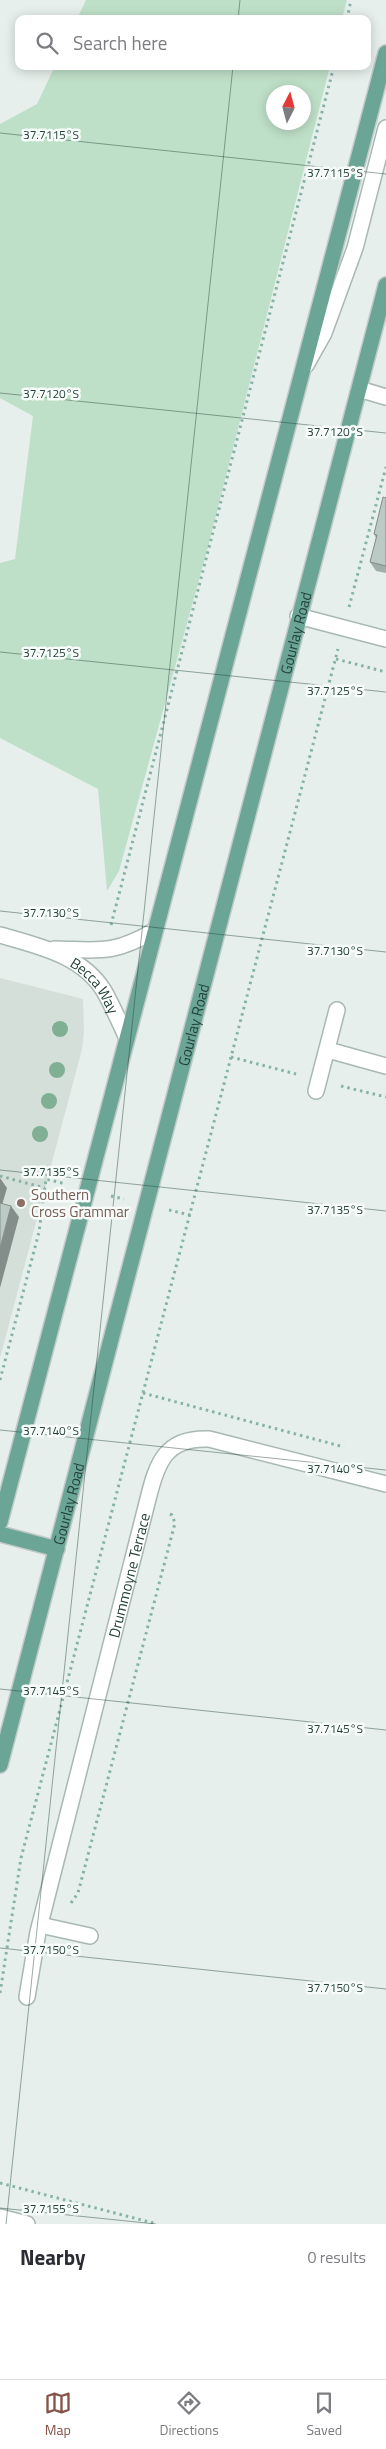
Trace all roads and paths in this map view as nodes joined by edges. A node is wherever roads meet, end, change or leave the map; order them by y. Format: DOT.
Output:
graph roads {
  1 [pos="351,0"];
  2 [pos="347,15"];
  3 [pos="386,53"];
  4 [pos="333,70"];
  5 [pos="386,128"];
  6 [pos="386,285"];
  7 [pos="302,370"];
  8 [pos="359,389"];
  9 [pos="386,396"];
  10 [pos="386,467"];
  11 [pos="298,616"];
  12 [pos="344,628"];
  13 [pos="386,639"];
  14 [pos="336,659"];
  15 [pos="386,672"];
  16 [pos="110,929"];
  17 [pos="154,931"];
  18 [pos="0,935"];
  19 [pos="50,949"];
  20 [pos="336,1010"];
  21 [pos="126,1036"];
  22 [pos="328,1050"];
  23 [pos="231,1057"];
  24 [pos="386,1066"];
  25 [pos="318,1086"];
  26 [pos="386,1098"];
  27 [pos="0,1176"];
  28 [pos="45,1188"];
  29 [pos="87,1190"];
  30 [pos="146,1204"];
  31 [pos="190,1215"];
  32 [pos="0,1380"];
  33 [pos="143,1393"];
  34 [pos="348,1448"];
  35 [pos="386,1484"];
  36 [pos="146,1507"];
  37 [pos="0,1522"];
  38 [pos="0,1534"];
  39 [pos="57,1549"];
  40 [pos="0,1765"];
  41 [pos="40,1924"];
  42 [pos="90,1936"];
  43 [pos="0,1993"];
  44 [pos="27,1997"];
  45 [pos="0,2183"];
  46 [pos="0,2216"];
  47 [pos="27,2224"];
  48 [pos="157,2224"];
  1 -- 2 [label="path"];
  3 -- 7 [label="main road"];
  4 -- 16 [label="path"];
  5 -- 7 [label="street"];
  6 -- 8 [label="main road, Gourlay Road"];
  7 -- 17 [label="main road"];
  8 -- 9 [label="street"];
  8 -- 11 [label="main road, Gourlay Road"];
  10 -- 12 [label="path"];
  11 -- 12 [label="street"];
  11 -- 30 [label="main road, Gourlay Road"];
  12 -- 13 [label="street"];
  12 -- 14 [label="path"];
  14 -- 15 [label="path"];
  14 -- 23 [label="path"];
  17 -- 19 [label="street, Becca Way"];
  17 -- 21 [label="main road"];
  18 -- 19 [label="street, Becca Way"];
  19 -- 21 [label="street, Becca Way"];
  20 -- 22 [label="street"];
  21 -- 29 [label="main road"];
  22 -- 24 [label="street"];
  22 -- 25 [label="street"];
  23 -- 25 [label="path"];
  23 -- 31 [label="path"];
  25 -- 26 [label="path"];
  27 -- 28 [label="path"];
  28 -- 29 [label="path"];
  28 -- 32 [label="path"];
  29 -- 30 [label="path"];
  29 -- 37 [label="main road"];
  30 -- 31 [label="path"];
  30 -- 39 [label="main road, Gourlay Road"];
  31 -- 33 [label="path"];
  33 -- 34 [label="path"];
  33 -- 43 [label="path"];
  35 -- 36 [label="street, Drummoyne Terrace"];
  36 -- 41 [label="street, Drummoyne Terrace"];
  36 -- 41 [label="path"];
  38 -- 39 [label="main road"];
  39 -- 40 [label="main road, Gourlay Road"];
  41 -- 42 [label="street"];
  41 -- 44 [label="street, Drummoyne Terrace"];
  45 -- 48 [label="path"];
  46 -- 47 [label="street"];
}
